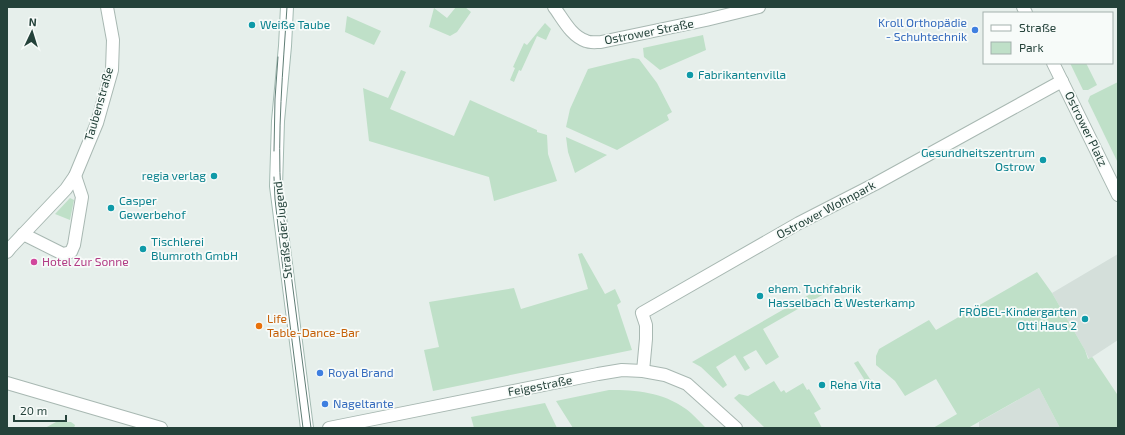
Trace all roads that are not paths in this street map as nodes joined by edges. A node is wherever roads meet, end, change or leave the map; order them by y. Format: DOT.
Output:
graph roads {
  1 [pos="107,7"];
  2 [pos="287,7"];
  3 [pos="554,7"];
  4 [pos="759,7"];
  5 [pos="1054,64"];
  6 [pos="1062,81"];
  7 [pos="75,176"];
  8 [pos="1118,195"];
  9 [pos="24,234"];
  10 [pos="7,252"];
  11 [pos="643,371"];
  12 [pos="7,384"];
  13 [pos="161,428"];
  14 [pos="307,428"];
  15 [pos="329,428"];
  16 [pos="736,428"];
  1 -- 7 [label="street, Taubenstraße"];
  2 -- 14 [label="street, Straße der Jugend"];
  3 -- 4 [label="street, Ostrower Straße"];
  5 -- 6 [label="street, Ostrower Platz"];
  6 -- 8 [label="street, Ostrower Platz"];
  6 -- 11 [label="street, Ostrower Wohnpark"];
  7 -- 9 [label="street, Taubenstraße"];
  7 -- 9 [label="street"];
  9 -- 10 [label="street, Taubenstraße"];
  11 -- 15 [label="street, Feigestraße"];
  11 -- 16 [label="street, Feigestraße"];
  12 -- 13 [label="street"];
}
